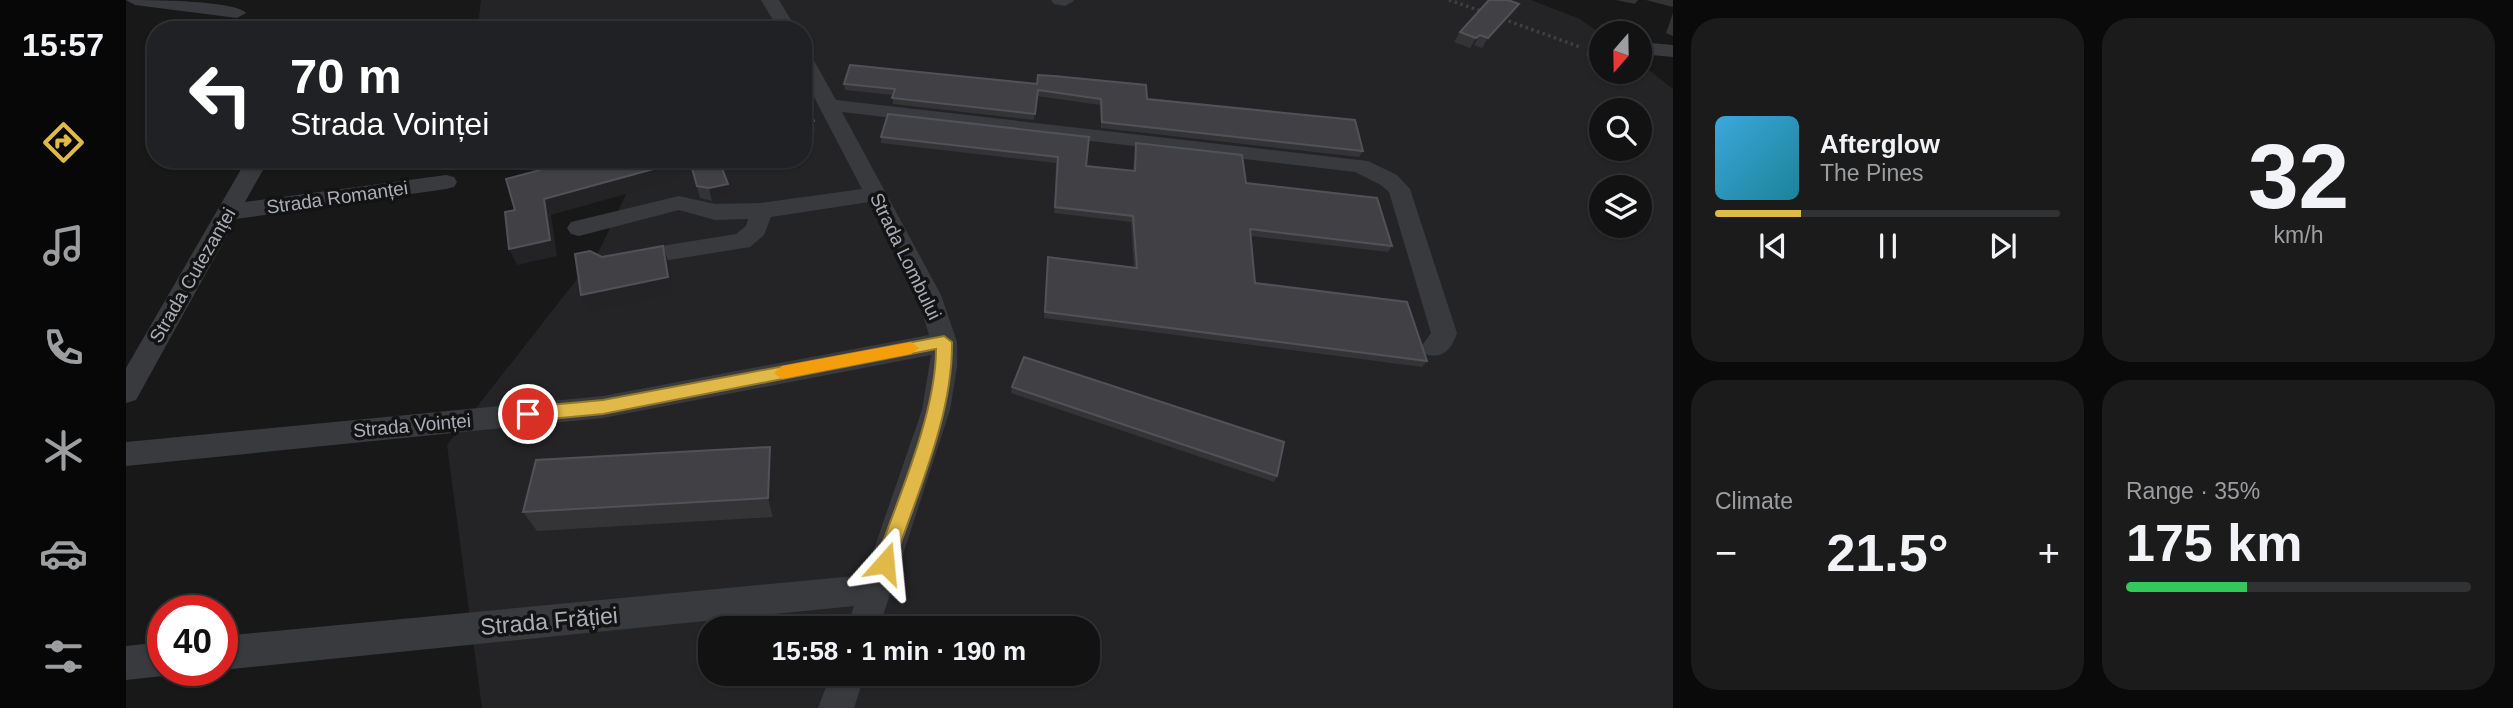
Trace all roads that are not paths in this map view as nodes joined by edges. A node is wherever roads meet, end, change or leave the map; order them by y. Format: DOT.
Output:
graph roads {
  1 [pos="135,0"];
  2 [pos="770,0"];
  3 [pos="237,13"];
  4 [pos="783,21"];
  5 [pos="1652,49"];
  6 [pos="1673,51"];
  7 [pos="812,73"];
  8 [pos="830,106"];
  9 [pos="253,168"];
  10 [pos="446,182"];
  11 [pos="876,194"];
  12 [pos="760,211"];
  13 [pos="228,212"];
  14 [pos="579,228"];
  15 [pos="608,262"];
  16 [pos="944,342"];
  17 [pos="1434,346"];
  18 [pos="126,392"];
  19 [pos="126,454"];
  20 [pos="876,589"];
  21 [pos="867,616"];
  22 [pos="238,651"];
  23 [pos="147,661"];
  24 [pos="126,663"];
  25 [pos="844,686"];
  26 [pos="836,708"];
  1 -- 3 [label="street"];
  2 -- 4 [label="street"];
  5 -- 6 [label="street"];
  7 -- 8 [label="street, Strada Lombului"];
  8 -- 11 [label="street, Strada Lombului"];
  8 -- 17 [label="street"];
  9 -- 13 [label="street, Strada Cutezanței"];
  10 -- 13 [label="street, Strada Romanței"];
  11 -- 12 [label="street"];
  11 -- 16 [label="street, Strada Lombului"];
  12 -- 14 [label="street"];
  12 -- 15 [label="street"];
  13 -- 18 [label="street, Strada Cutezanței"];
  16 -- 19 [label="street, Strada Voinței"];
  16 -- 20 [label="street, Strada Lombului"];
  20 -- 21 [label="street, Strada Lombului"];
  20 -- 22 [label="street, Strada Frăției"];
  23 -- 24 [label="street"];
  25 -- 26 [label="street"];
}
